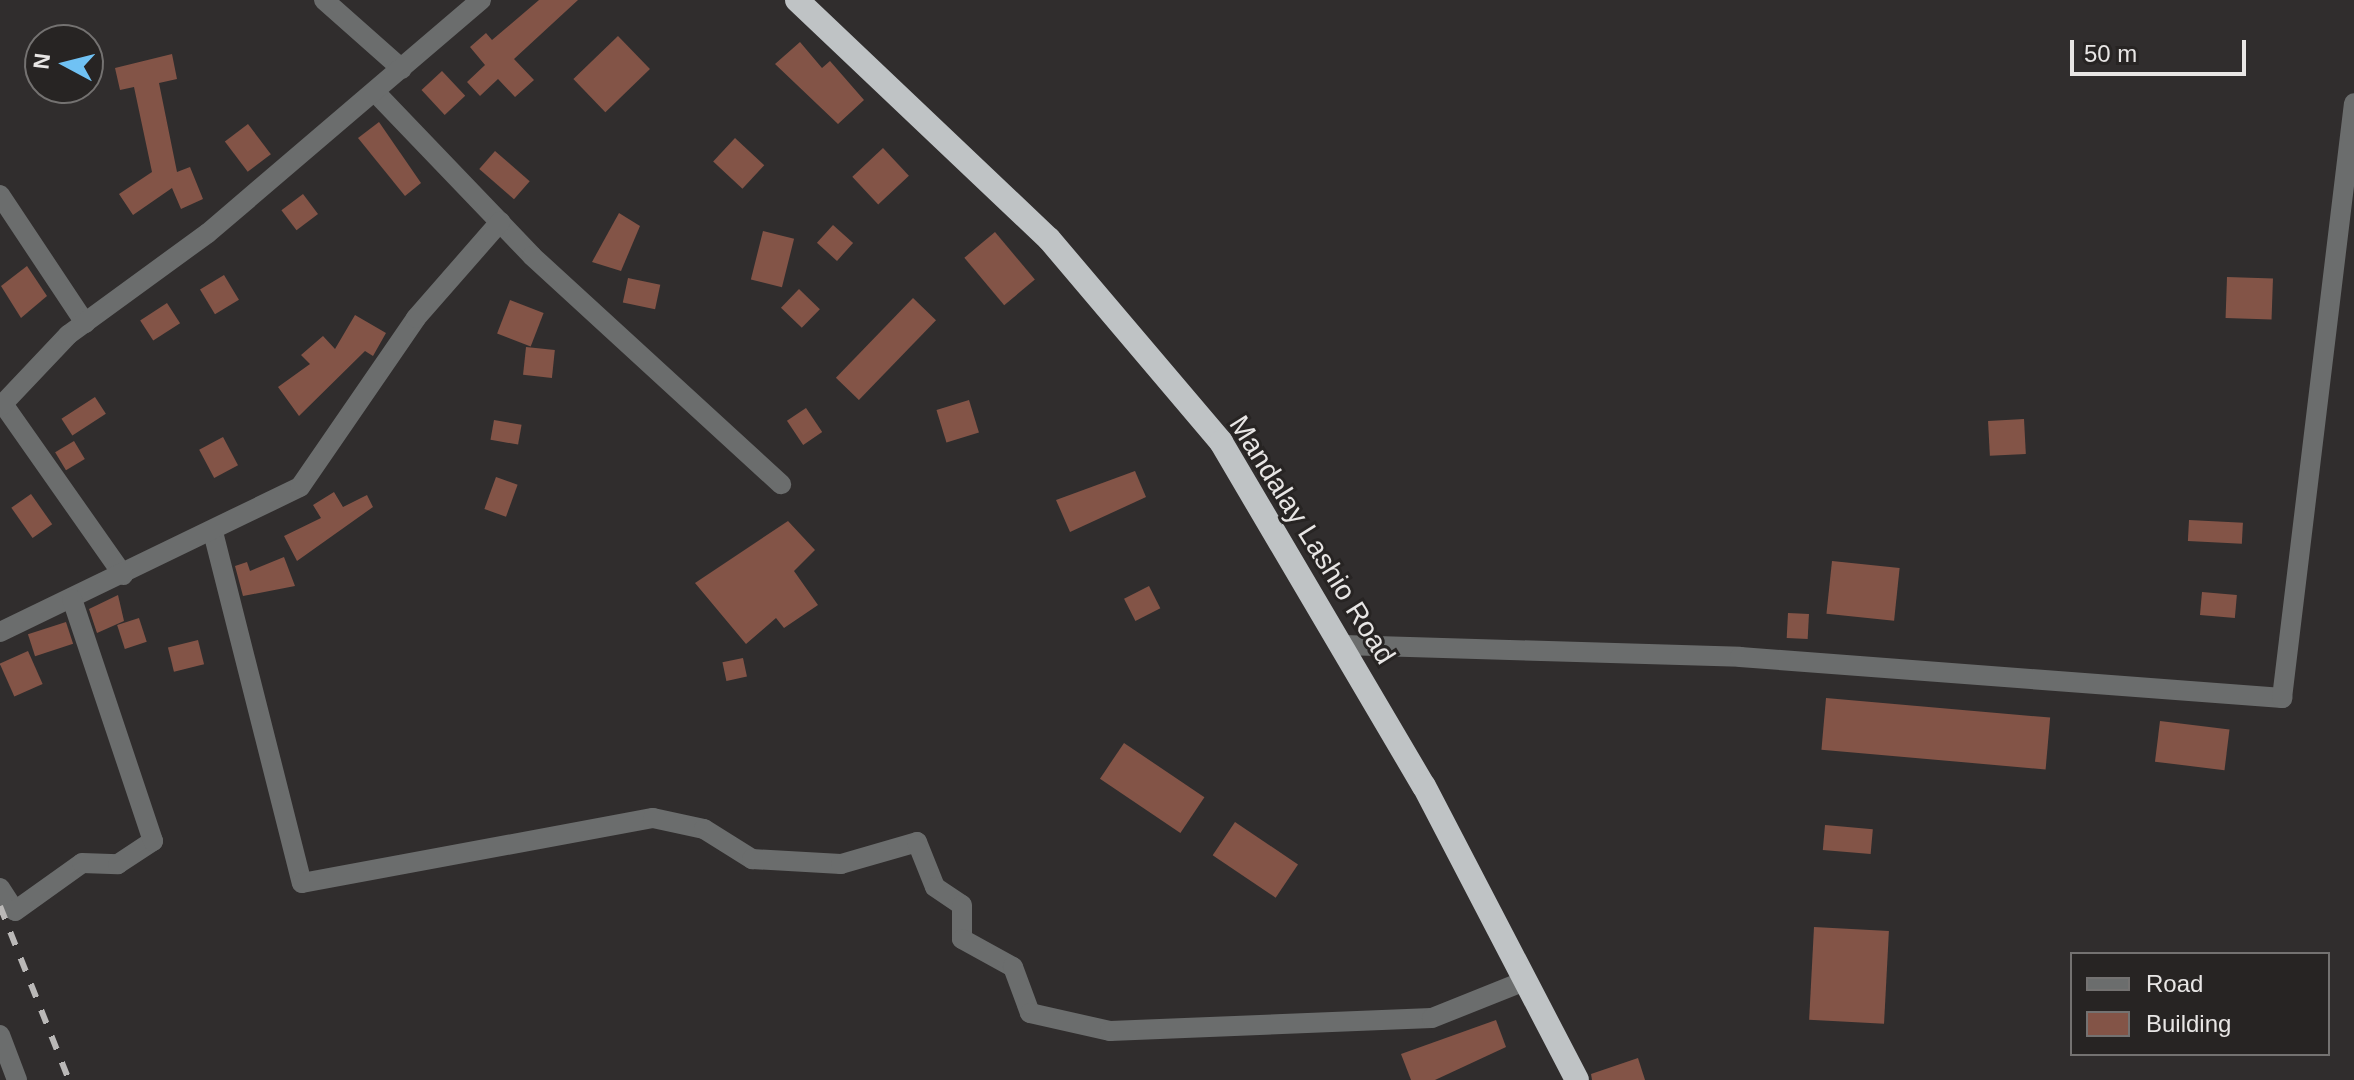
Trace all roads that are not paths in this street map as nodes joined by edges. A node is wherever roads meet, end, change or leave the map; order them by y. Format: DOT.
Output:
graph roads {
  1 [pos="324,0"];
  2 [pos="481,0"];
  3 [pos="797,0"];
  4 [pos="402,69"];
  5 [pos="375,92"];
  6 [pos="2354,103"];
  7 [pos="0,195"];
  8 [pos="500,222"];
  9 [pos="85,323"];
  10 [pos="2,405"];
  11 [pos="781,484"];
  12 [pos="213,532"];
  13 [pos="123,575"];
  14 [pos="72,599"];
  15 [pos="0,632"];
  16 [pos="1343,645"];
  17 [pos="0,888"];
  18 [pos="1527,980"];
  19 [pos="0,1035"];
  20 [pos="17,1080"];
  21 [pos="1577,1080"];
  1 -- 4 [label="street"];
  2 -- 4 [label="street"];
  3 -- 16 [label="highway, Mandalay Lashio Road"];
  4 -- 5 [label="street"];
  5 -- 8 [label="street"];
  5 -- 9 [label="street"];
  6 -- 16 [label="street"];
  7 -- 9 [label="street"];
  8 -- 11 [label="street"];
  8 -- 12 [label="street"];
  9 -- 10 [label="street"];
  10 -- 13 [label="street"];
  12 -- 13 [label="street"];
  12 -- 18 [label="street"];
  13 -- 14 [label="street"];
  14 -- 15 [label="street"];
  14 -- 17 [label="street"];
  16 -- 18 [label="highway, Mandalay Lashio Road"];
  18 -- 21 [label="highway, Mandalay Lashio Road"];
  19 -- 20 [label="street"];
}
